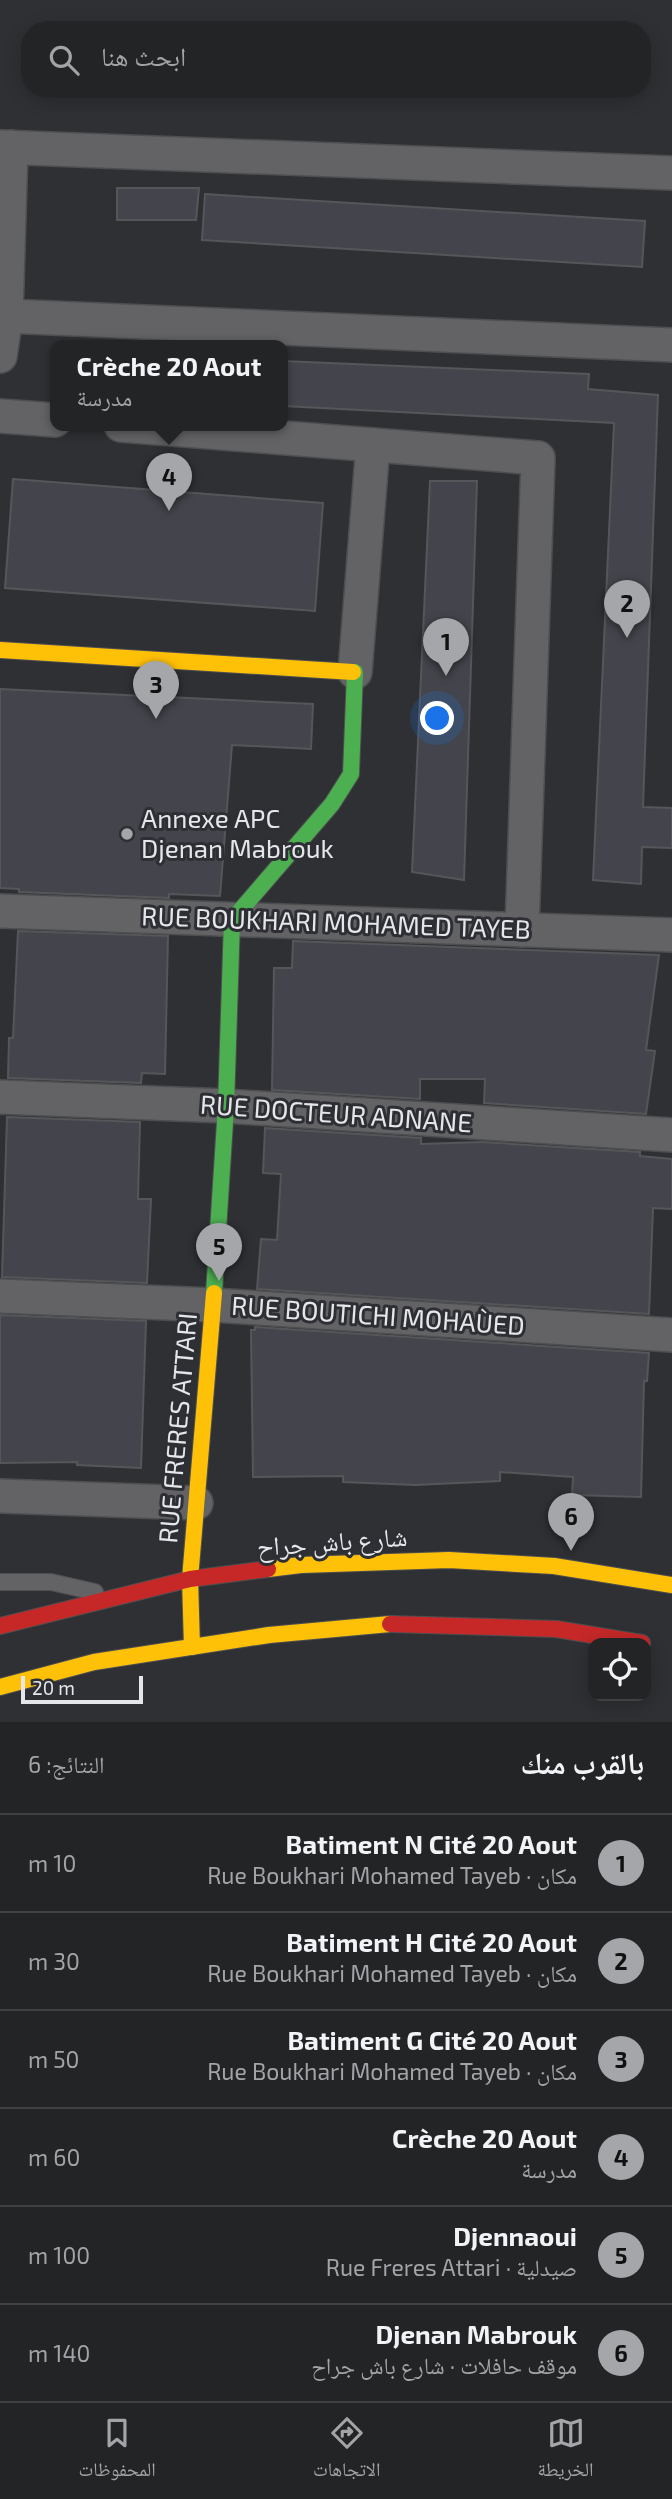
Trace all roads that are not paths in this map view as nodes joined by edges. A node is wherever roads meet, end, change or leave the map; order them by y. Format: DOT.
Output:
graph roads {
  1 [pos="6,147"];
  2 [pos="672,173"];
  3 [pos="6,316"];
  4 [pos="672,345"];
  5 [pos="0,356"];
  6 [pos="0,416"];
  7 [pos="50,420"];
  8 [pos="197,431"];
  9 [pos="373,445"];
  10 [pos="0,650"];
  11 [pos="355,672"];
  12 [pos="0,911"];
  13 [pos="232,920"];
  14 [pos="522,930"];
  15 [pos="672,935"];
  16 [pos="0,1097"];
  17 [pos="226,1107"];
  18 [pos="672,1135"];
  19 [pos="0,1296"];
  20 [pos="213,1305"];
  21 [pos="672,1335"];
  22 [pos="0,1496"];
  23 [pos="197,1503"];
  24 [pos="190,1579"];
  25 [pos="0,1582"];
  26 [pos="672,1585"];
  27 [pos="118,1597"];
  28 [pos="0,1626"];
  29 [pos="612,1638"];
  30 [pos="192,1647"];
  31 [pos="0,1688"];
  1 -- 2 [label="street"];
  1 -- 3 [label="street"];
  3 -- 4 [label="street"];
  3 -- 5 [label="street"];
  6 -- 7 [label="street"];
  8 -- 9 [label="street"];
  9 -- 11 [label="street"];
  9 -- 14 [label="street"];
  10 -- 11 [label="street"];
  11 -- 13 [label="street"];
  12 -- 13 [label="street, RUE BOUKHARI MOHAMED TAYEB"];
  13 -- 14 [label="street, RUE BOUKHARI MOHAMED TAYEB"];
  13 -- 17 [label="street, RUE FRERES ATTARI"];
  14 -- 15 [label="street, RUE BOUKHARI MOHAMED TAYEB"];
  16 -- 17 [label="street, RUE DOCTEUR ADNANE"];
  17 -- 18 [label="street, RUE DOCTEUR ADNANE"];
  17 -- 20 [label="street, RUE FRERES ATTARI"];
  19 -- 20 [label="street, RUE BOUTICHI MOHAÙED"];
  20 -- 21 [label="street, RUE BOUTICHI MOHAÙED"];
  20 -- 23 [label="street, RUE FRERES ATTARI"];
  22 -- 23 [label="street"];
  23 -- 24 [label="street, RUE FRERES ATTARI"];
  24 -- 26 [label="street, شارع باش جراح"];
  24 -- 27 [label="street, شارع باش جراح"];
  24 -- 30 [label="street, RUE FRERES ATTARI"];
  25 -- 27 [label="lane"];
  27 -- 28 [label="street, شارع باش جراح"];
  29 -- 30 [label="street"];
  30 -- 31 [label="street"];
}
